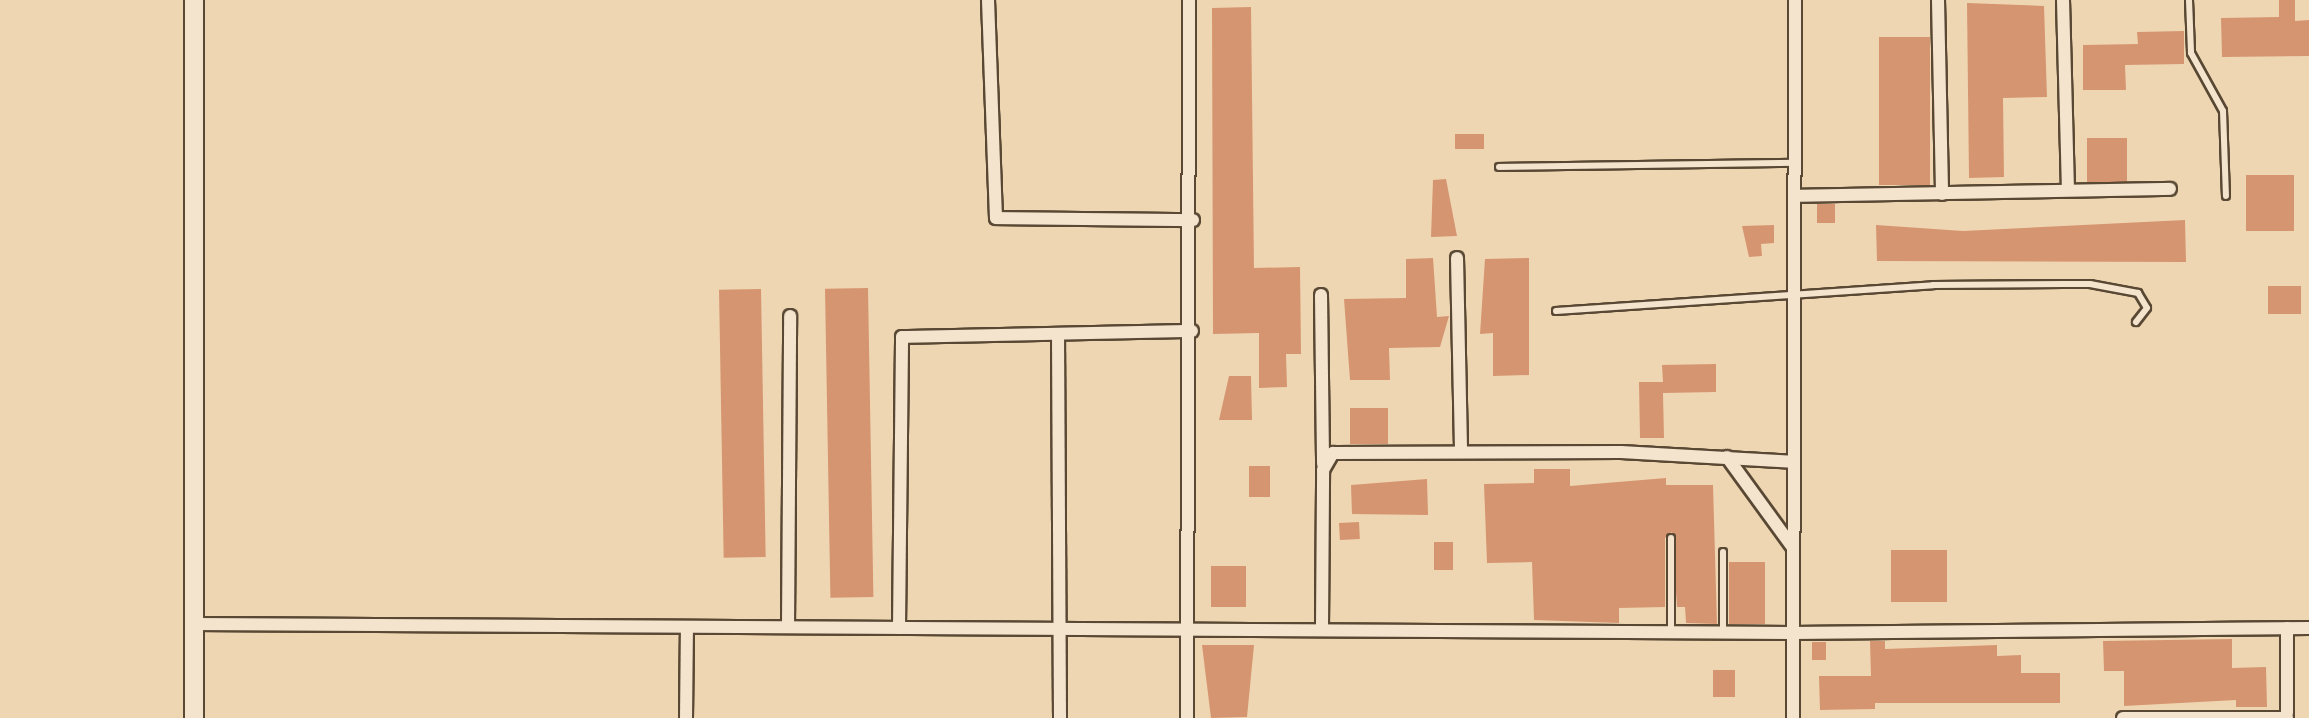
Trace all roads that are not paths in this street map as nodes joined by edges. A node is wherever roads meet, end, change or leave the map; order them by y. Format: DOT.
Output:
graph roads {
  1 [pos="194,0"];
  2 [pos="988,0"];
  3 [pos="1189,0"];
  4 [pos="1795,0"];
  5 [pos="1938,0"];
  6 [pos="2063,0"];
  7 [pos="2189,0"];
  8 [pos="1794,163"];
  9 [pos="1499,167"];
  10 [pos="2170,189"];
  11 [pos="2068,190"];
  12 [pos="1942,194"];
  13 [pos="1794,196"];
  14 [pos="2226,196"];
  15 [pos="1193,220"];
  16 [pos="1457,258"];
  17 [pos="1321,295"];
  18 [pos="1793,296"];
  19 [pos="1556,311"];
  20 [pos="790,316"];
  21 [pos="2136,322"];
  22 [pos="1192,331"];
  23 [pos="1058,334"];
  24 [pos="1461,452"];
  25 [pos="1727,457"];
  26 [pos="1792,462"];
  27 [pos="1323,470"];
  28 [pos="1671,538"];
  29 [pos="1792,546"];
  30 [pos="1723,552"];
  31 [pos="193,624"];
  32 [pos="687,627"];
  33 [pos="788,627"];
  34 [pos="899,628"];
  35 [pos="1061,628"];
  36 [pos="1188,628"];
  37 [pos="1322,628"];
  38 [pos="2287,628"];
  39 [pos="2309,628"];
  40 [pos="1671,630"];
  41 [pos="1723,632"];
  42 [pos="1791,633"];
  43 [pos="2287,715"];
  44 [pos="194,718"];
  45 [pos="686,718"];
  46 [pos="1060,718"];
  47 [pos="1187,718"];
  48 [pos="1793,718"];
  49 [pos="2123,718"];
  1 -- 31 [label="main road"];
  2 -- 15 [label="street"];
  3 -- 15 [label="street"];
  4 -- 8 [label="street"];
  5 -- 12 [label="street"];
  6 -- 11 [label="street"];
  7 -- 14 [label="lane"];
  8 -- 9 [label="lane"];
  8 -- 13 [label="street"];
  10 -- 11 [label="street"];
  11 -- 12 [label="street"];
  12 -- 13 [label="street"];
  13 -- 18 [label="street"];
  15 -- 22 [label="street"];
  16 -- 24 [label="street"];
  17 -- 27 [label="street"];
  18 -- 19 [label="lane"];
  18 -- 21 [label="lane"];
  18 -- 26 [label="street"];
  20 -- 33 [label="street"];
  22 -- 23 [label="street"];
  22 -- 36 [label="street"];
  23 -- 34 [label="street"];
  23 -- 35 [label="street"];
  24 -- 25 [label="street"];
  24 -- 27 [label="street"];
  25 -- 26 [label="street"];
  25 -- 29 [label="street"];
  26 -- 29 [label="street"];
  27 -- 37 [label="street"];
  28 -- 40 [label="lane"];
  29 -- 42 [label="street"];
  30 -- 41 [label="lane"];
  31 -- 32 [label="street"];
  31 -- 44 [label="main road"];
  32 -- 33 [label="street"];
  32 -- 45 [label="street"];
  33 -- 34 [label="street"];
  34 -- 35 [label="street"];
  35 -- 36 [label="street"];
  35 -- 46 [label="street"];
  36 -- 37 [label="street"];
  36 -- 47 [label="street"];
  37 -- 40 [label="street"];
  38 -- 39 [label="street"];
  38 -- 42 [label="street"];
  38 -- 43 [label="street"];
  40 -- 41 [label="street"];
  41 -- 42 [label="street"];
  42 -- 48 [label="street"];
  43 -- 49 [label="street"];
}
